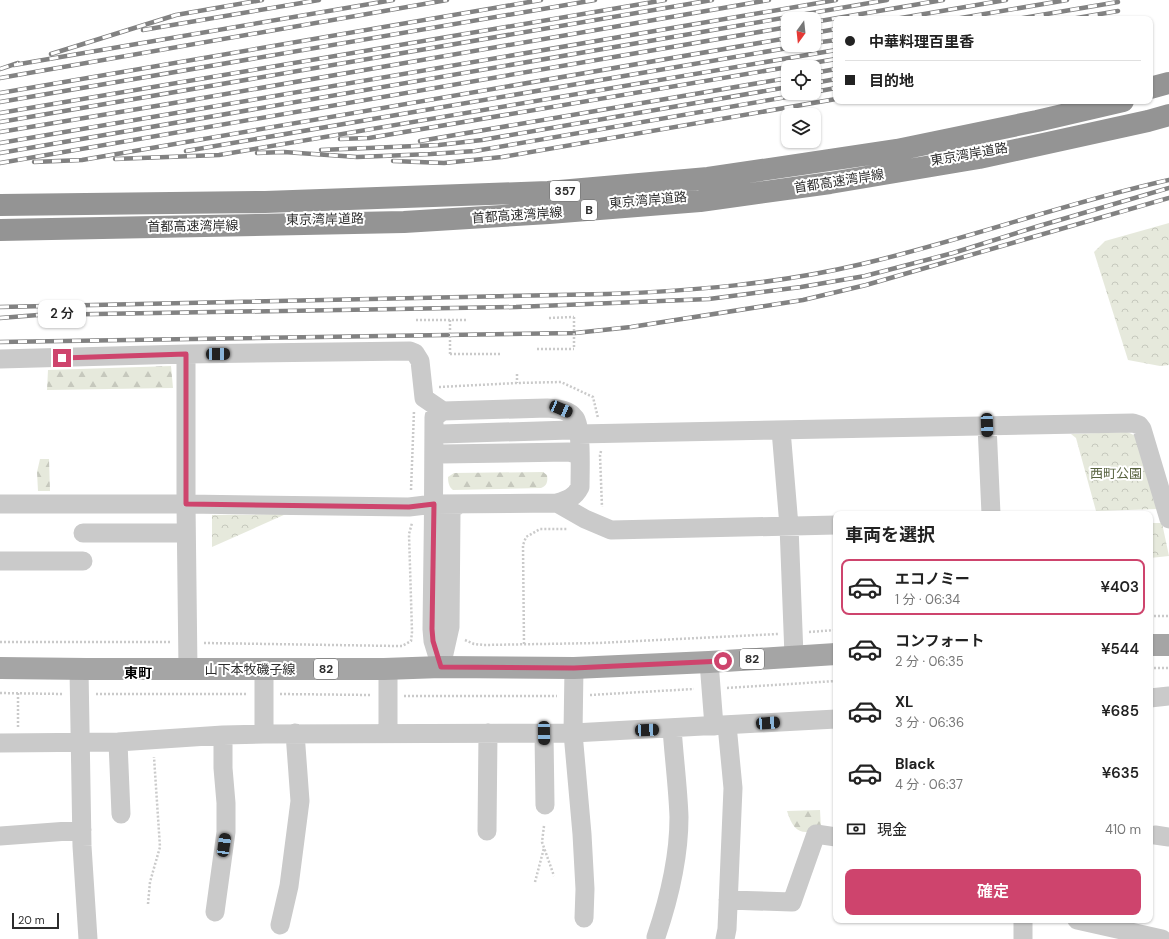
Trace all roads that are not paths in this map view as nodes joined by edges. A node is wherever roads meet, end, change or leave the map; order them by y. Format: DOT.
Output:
graph roads {
  1 [pos="1169,83"];
  2 [pos="1153,87"];
  3 [pos="1169,90"];
  4 [pos="1153,94"];
  5 [pos="1083,104"];
  6 [pos="1110,104"];
  7 [pos="1169,110"];
  8 [pos="1169,115"];
  9 [pos="0,199"];
  10 [pos="0,205"];
  11 [pos="0,225"];
  12 [pos="0,230"];
  13 [pos="186,354"];
  14 [pos="0,359"];
  15 [pos="443,411"];
  16 [pos="987,425"];
  17 [pos="781,430"];
  18 [pos="578,432"];
  19 [pos="434,438"];
  20 [pos="580,455"];
  21 [pos="434,458"];
  22 [pos="558,503"];
  23 [pos="0,504"];
  24 [pos="186,504"];
  25 [pos="434,504"];
  26 [pos="460,504"];
  27 [pos="991,511"];
  28 [pos="1169,520"];
  29 [pos="833,525"];
  30 [pos="789,526"];
  31 [pos="83,533"];
  32 [pos="180,533"];
  33 [pos="0,561"];
  34 [pos="83,561"];
  35 [pos="1153,645"];
  36 [pos="1169,645"];
  37 [pos="833,654"];
  38 [pos="794,656"];
  39 [pos="709,662"];
  40 [pos="441,667"];
  41 [pos="0,668"];
  42 [pos="264,668"];
  43 [pos="574,668"];
  44 [pos="79,669"];
  45 [pos="188,669"];
  46 [pos="388,669"];
  47 [pos="1169,696"];
  48 [pos="1153,698"];
  49 [pos="833,719"];
  50 [pos="721,726"];
  51 [pos="672,728"];
  52 [pos="295,733"];
  53 [pos="488,733"];
  54 [pos="544,733"];
  55 [pos="574,733"];
  56 [pos="264,734"];
  57 [pos="388,734"];
  58 [pos="223,735"];
  59 [pos="118,742"];
  60 [pos="0,743"];
  61 [pos="80,743"];
  62 [pos="545,805"];
  63 [pos="121,814"];
  64 [pos="82,830"];
  65 [pos="487,831"];
  66 [pos="0,836"];
  67 [pos="833,836"];
  68 [pos="728,900"];
  69 [pos="214,912"];
  70 [pos="584,918"];
  71 [pos="1023,923"];
  72 [pos="1104,923"];
  73 [pos="280,924"];
  74 [pos="1130,926"];
  75 [pos="656,937"];
  76 [pos="88,939"];
  77 [pos="725,939"];
  78 [pos="1023,939"];
  79 [pos="1162,939"];
  1 -- 2 [label="highway"];
  3 -- 4 [label="highway"];
  5 -- 9 [label="highway, B"];
  6 -- 10 [label="highway, 東京湾岸道路 / 357"];
  7 -- 11 [label="highway, 東京湾岸道路 / 357"];
  8 -- 12 [label="highway, 首都高速湾岸線 / B"];
  13 -- 14 [label="street"];
  13 -- 15 [label="street"];
  13 -- 24 [label="street"];
  15 -- 18 [label="street"];
  15 -- 19 [label="street"];
  16 -- 17 [label="street"];
  16 -- 27 [label="street"];
  16 -- 28 [label="street"];
  17 -- 18 [label="street"];
  17 -- 30 [label="street"];
  18 -- 19 [label="street"];
  18 -- 20 [label="street"];
  19 -- 21 [label="street"];
  20 -- 21 [label="street"];
  20 -- 22 [label="street"];
  21 -- 25 [label="street"];
  22 -- 26 [label="street"];
  22 -- 30 [label="street"];
  23 -- 24 [label="street"];
  24 -- 25 [label="street"];
  24 -- 45 [label="street"];
  25 -- 26 [label="street"];
  25 -- 40 [label="street"];
  26 -- 40 [label="street"];
  29 -- 30 [label="street"];
  30 -- 38 [label="street"];
  31 -- 32 [label="street"];
  33 -- 34 [label="street"];
  35 -- 36 [label="main road"];
  37 -- 38 [label="main road, 山下本牧磯子線 / 82"];
  38 -- 39 [label="main road, 山下本牧磯子線 / 82"];
  39 -- 43 [label="main road, 山下本牧磯子線 / 82"];
  39 -- 50 [label="street"];
  40 -- 43 [label="main road, 山下本牧磯子線 / 82"];
  40 -- 46 [label="main road, 山下本牧磯子線 / 82"];
  41 -- 44 [label="main road, 山下本牧磯子線 / 82"];
  42 -- 45 [label="main road, 山下本牧磯子線 / 82"];
  42 -- 46 [label="main road, 山下本牧磯子線 / 82"];
  42 -- 56 [label="street"];
  43 -- 55 [label="street"];
  44 -- 45 [label="main road, 山下本牧磯子線 / 82"];
  44 -- 61 [label="street"];
  46 -- 57 [label="street"];
  47 -- 48 [label="street"];
  49 -- 50 [label="street"];
  50 -- 51 [label="street"];
  50 -- 68 [label="street"];
  51 -- 55 [label="street"];
  51 -- 75 [label="street"];
  52 -- 56 [label="street"];
  52 -- 57 [label="street"];
  52 -- 73 [label="street"];
  53 -- 54 [label="street"];
  53 -- 57 [label="street"];
  53 -- 65 [label="street"];
  54 -- 55 [label="street"];
  54 -- 62 [label="street"];
  55 -- 70 [label="street"];
  56 -- 58 [label="street"];
  58 -- 59 [label="street"];
  58 -- 69 [label="street"];
  59 -- 61 [label="street"];
  59 -- 63 [label="street"];
  60 -- 61 [label="street"];
  61 -- 64 [label="street"];
  64 -- 66 [label="street"];
  64 -- 76 [label="street"];
  67 -- 68 [label="street"];
  68 -- 77 [label="street"];
  71 -- 78 [label="street"];
  72 -- 74 [label="street"];
  74 -- 79 [label="street"];
}
